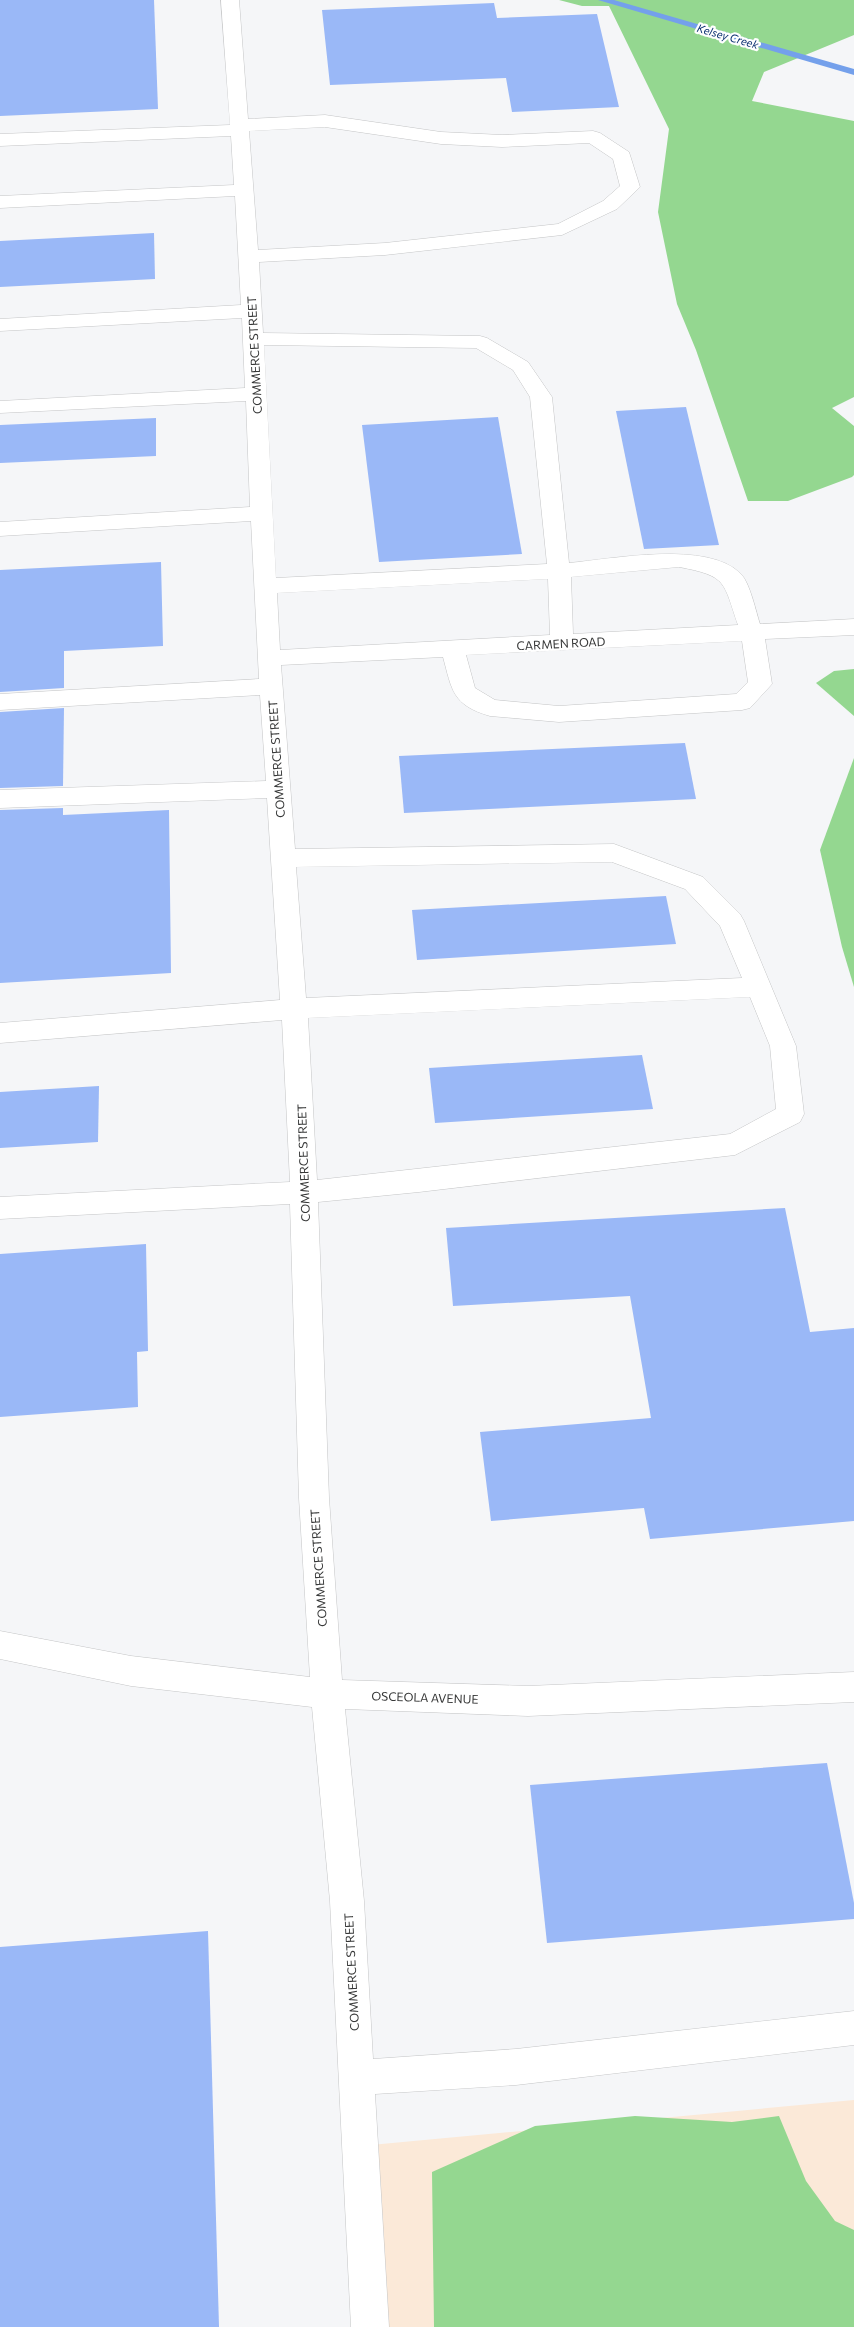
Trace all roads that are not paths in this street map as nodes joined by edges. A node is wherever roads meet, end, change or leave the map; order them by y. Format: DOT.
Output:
graph roads {
  1 [pos="230,0"];
  2 [pos="240,128"];
  3 [pos="0,140"];
  4 [pos="244,190"];
  5 [pos="0,202"];
  6 [pos="249,257"];
  7 [pos="252,311"];
  8 [pos="0,325"];
  9 [pos="254,339"];
  10 [pos="256,394"];
  11 [pos="0,408"];
  12 [pos="263,513"];
  13 [pos="0,529"];
  14 [pos="559,571"];
  15 [pos="266,586"];
  16 [pos="854,627"];
  17 [pos="752,632"];
  18 [pos="562,643"];
  19 [pos="453,648"];
  20 [pos="269,658"];
  21 [pos="271,686"];
  22 [pos="0,702"];
  23 [pos="278,789"];
  24 [pos="0,799"];
  25 [pos="283,858"];
  26 [pos="758,987"];
  27 [pos="294,1009"];
  28 [pos="0,1033"];
  29 [pos="304,1192"];
  30 [pos="0,1208"];
  31 [pos="0,1645"];
  32 [pos="854,1687"];
  33 [pos="327,1694"];
  34 [pos="854,2028"];
  35 [pos="356,2078"];
  36 [pos="370,2327"];
  1 -- 2 [label="street, COMMERCE STREET"];
  2 -- 3 [label="street"];
  2 -- 4 [label="street, COMMERCE STREET"];
  2 -- 6 [label="street"];
  4 -- 5 [label="street"];
  4 -- 6 [label="street, COMMERCE STREET"];
  6 -- 7 [label="street, COMMERCE STREET"];
  7 -- 8 [label="street"];
  7 -- 9 [label="street, COMMERCE STREET"];
  9 -- 10 [label="street, COMMERCE STREET"];
  9 -- 14 [label="street"];
  10 -- 11 [label="street"];
  10 -- 12 [label="street, COMMERCE STREET"];
  12 -- 13 [label="street"];
  12 -- 15 [label="street, COMMERCE STREET"];
  14 -- 15 [label="street"];
  14 -- 17 [label="street"];
  14 -- 18 [label="street"];
  15 -- 20 [label="street, COMMERCE STREET"];
  16 -- 17 [label="street, CARMEN ROAD"];
  17 -- 18 [label="street, CARMEN ROAD"];
  17 -- 19 [label="street"];
  18 -- 19 [label="street, CARMEN ROAD"];
  19 -- 20 [label="street, CARMEN ROAD"];
  20 -- 21 [label="street, COMMERCE STREET"];
  21 -- 22 [label="street"];
  21 -- 23 [label="street, COMMERCE STREET"];
  23 -- 24 [label="street"];
  23 -- 25 [label="street, COMMERCE STREET"];
  25 -- 26 [label="street"];
  25 -- 27 [label="street, COMMERCE STREET"];
  26 -- 27 [label="street"];
  26 -- 29 [label="street"];
  27 -- 28 [label="street"];
  27 -- 29 [label="street, COMMERCE STREET"];
  29 -- 30 [label="street"];
  29 -- 33 [label="street, COMMERCE STREET"];
  31 -- 33 [label="street, OSCEOLA AVENUE"];
  32 -- 33 [label="street, OSCEOLA AVENUE"];
  33 -- 35 [label="street, COMMERCE STREET"];
  34 -- 35 [label="street"];
  35 -- 36 [label="street, COMMERCE STREET"];
}
